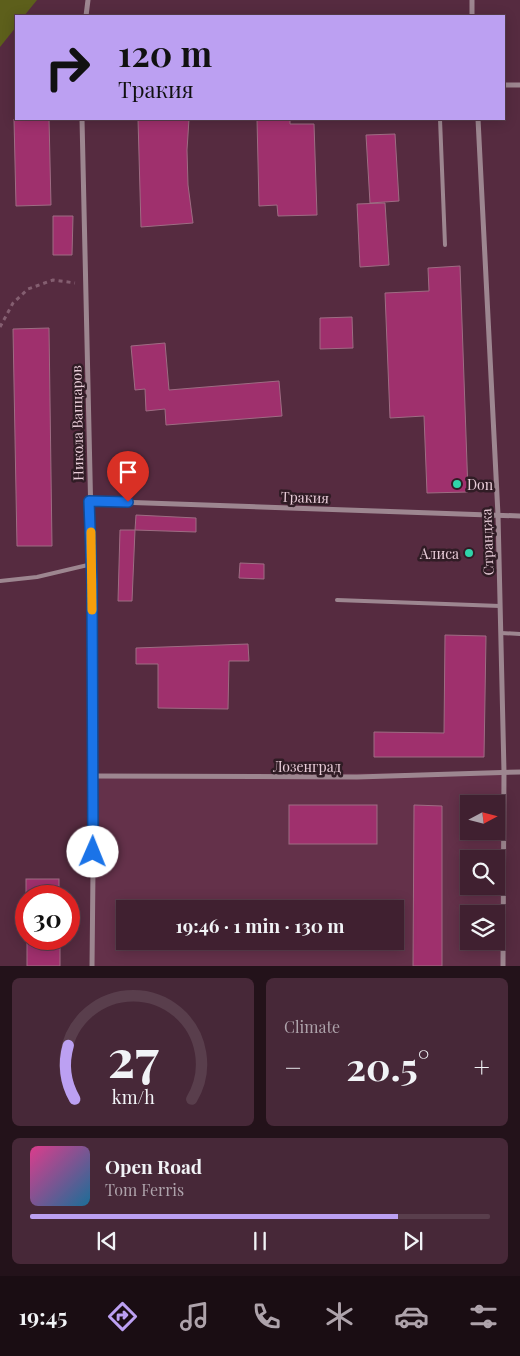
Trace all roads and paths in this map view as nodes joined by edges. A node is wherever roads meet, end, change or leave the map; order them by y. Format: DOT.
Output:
graph roads {
  1 [pos="88,0"];
  2 [pos="472,0"];
  3 [pos="86,15"];
  4 [pos="472,15"];
  5 [pos="505,85"];
  6 [pos="520,85"];
  7 [pos="82,120"];
  8 [pos="440,120"];
  9 [pos="478,120"];
  10 [pos="445,245"];
  11 [pos="85,284"];
  12 [pos="0,327"];
  13 [pos="89,501"];
  14 [pos="498,515"];
  15 [pos="520,516"];
  16 [pos="92,564"];
  17 [pos="0,581"];
  18 [pos="337,600"];
  19 [pos="500,606"];
  20 [pos="501,633"];
  21 [pos="520,634"];
  22 [pos="504,772"];
  23 [pos="520,772"];
  24 [pos="94,776"];
  25 [pos="92,966"];
  26 [pos="502,966"];
  1 -- 3 [label="street"];
  2 -- 4 [label="street"];
  5 -- 6 [label="street"];
  7 -- 11 [label="street, Никола Вапцаров"];
  8 -- 10 [label="lane"];
  9 -- 14 [label="street, Странджа"];
  11 -- 12 [label="path"];
  11 -- 13 [label="street, Никола Вапцаров"];
  13 -- 14 [label="street, Тракия"];
  13 -- 16 [label="street, Никола Вапцаров"];
  14 -- 15 [label="street, Тракия"];
  14 -- 19 [label="street, Странджа"];
  16 -- 17 [label="lane"];
  16 -- 24 [label="street, Никола Вапцаров"];
  18 -- 19 [label="lane"];
  19 -- 20 [label="street, Странджа"];
  20 -- 21 [label="lane"];
  20 -- 22 [label="street, Странджа"];
  22 -- 23 [label="street, Лозенград"];
  22 -- 24 [label="street, Лозенград"];
  22 -- 26 [label="street, Странджа"];
  24 -- 25 [label="street, Никола Вапцаров"];
}
